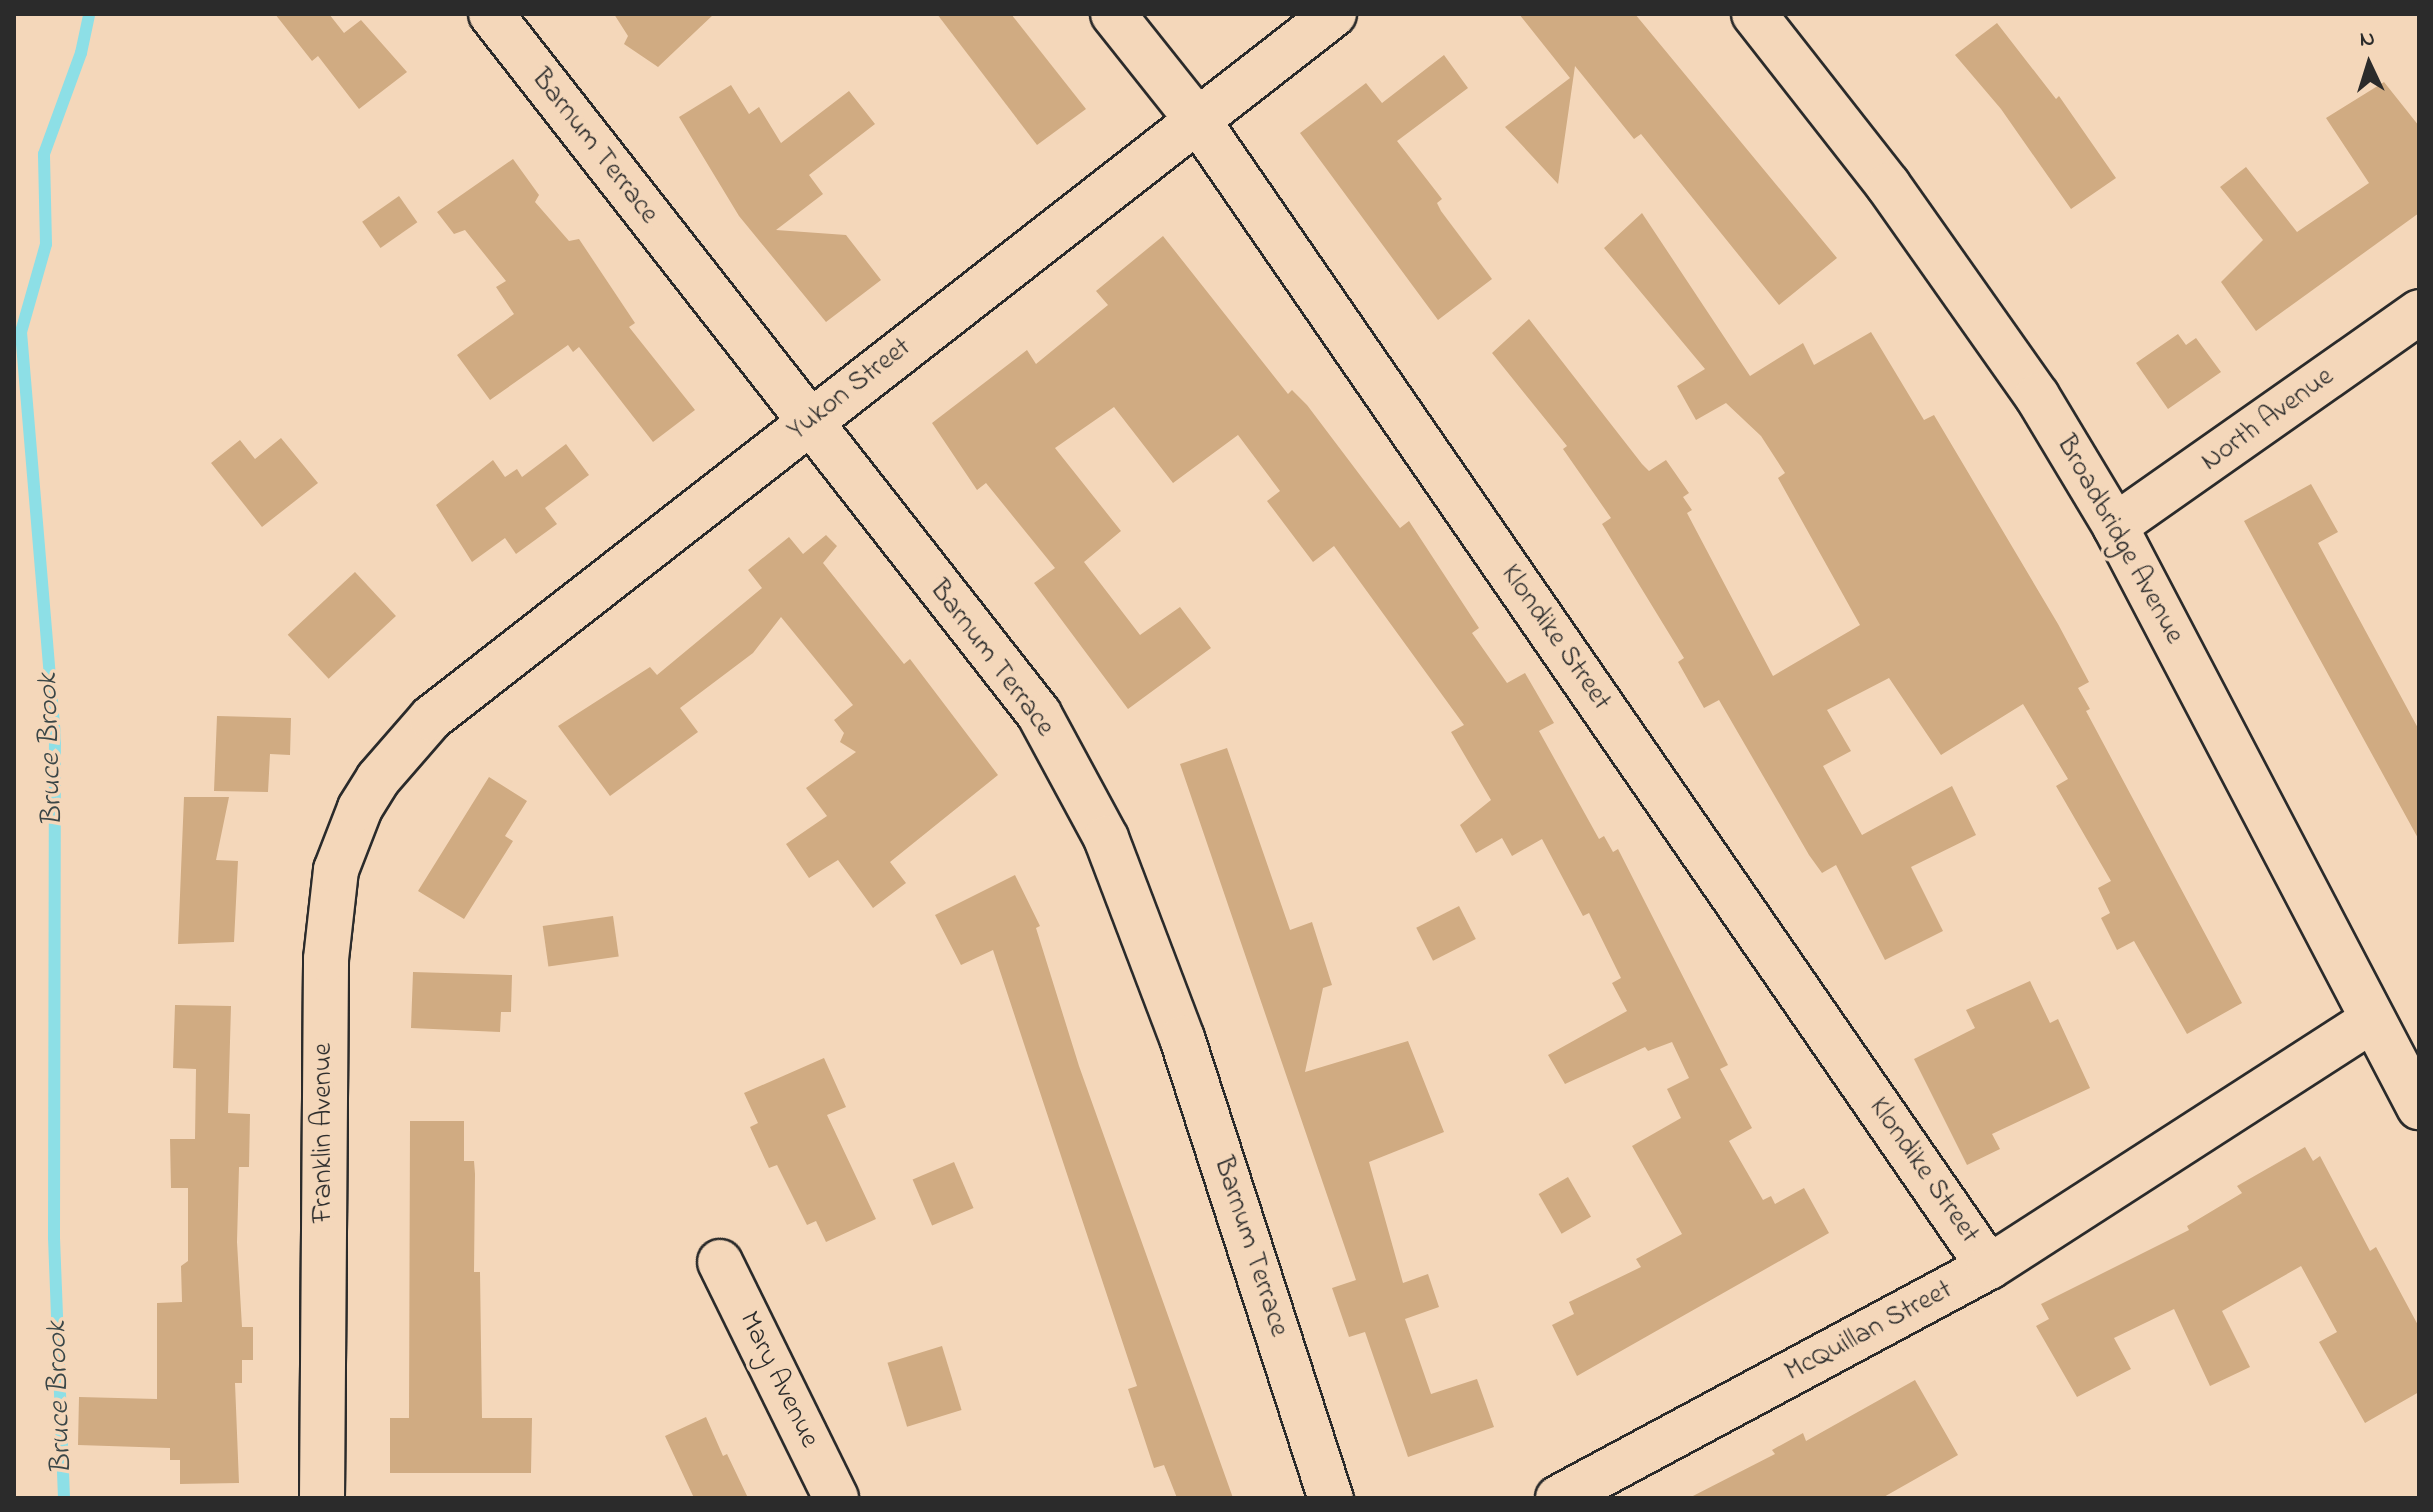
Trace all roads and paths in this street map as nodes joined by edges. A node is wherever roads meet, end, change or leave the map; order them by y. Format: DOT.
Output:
graph roads {
  1 [pos="491,14"];
  2 [pos="1113,14"];
  3 [pos="1334,14"];
  4 [pos="1754,14"];
  5 [pos="1199,122"];
  6 [pos="2419,312"];
  7 [pos="807,423"];
  8 [pos="2115,526"];
  9 [pos="378,779"];
  10 [pos="2372,1020"];
  11 [pos="2419,1107"];
  12 [pos="720,1262"];
  13 [pos="1989,1267"];
  14 [pos="322,1498"];
  15 [pos="836,1498"];
  16 [pos="1331,1498"];
  17 [pos="1558,1498"];
  1 -- 7 [label="street, Barnum Terrace"];
  2 -- 5 [label="street, Klondike Street"];
  3 -- 5 [label="street, Yukon Street"];
  4 -- 8 [label="street, Broadbridge Avenue"];
  5 -- 7 [label="street, Yukon Street"];
  5 -- 13 [label="street, Klondike Street"];
  6 -- 8 [label="street, North Avenue"];
  7 -- 9 [label="street, Yukon Street"];
  7 -- 16 [label="street, Barnum Terrace"];
  8 -- 10 [label="street, Broadbridge Avenue"];
  9 -- 14 [label="street, Franklin Avenue"];
  10 -- 11 [label="street, Broadbridge Avenue"];
  10 -- 13 [label="street, McQuillan Street"];
  12 -- 15 [label="street, Mary Avenue"];
  13 -- 17 [label="street, McQuillan Street"];
}
